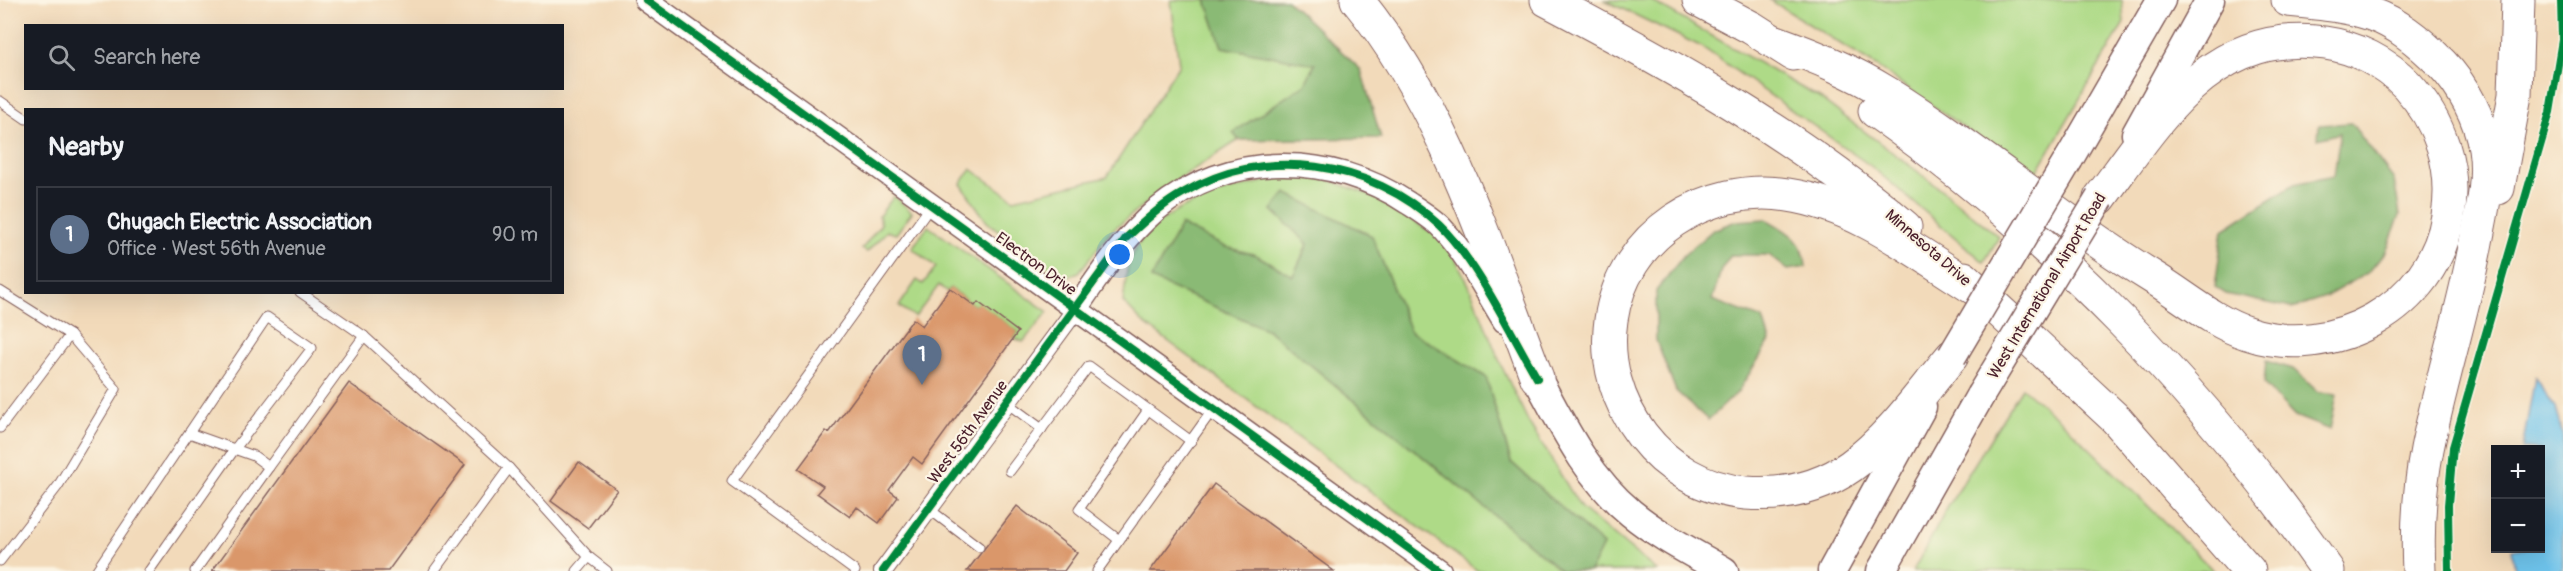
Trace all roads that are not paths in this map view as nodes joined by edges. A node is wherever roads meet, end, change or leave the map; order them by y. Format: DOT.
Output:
graph roads {
  1 [pos="646,0"];
  2 [pos="1357,0"];
  3 [pos="1547,0"];
  4 [pos="1699,0"];
  5 [pos="2161,0"];
  6 [pos="2210,0"];
  7 [pos="2288,0"];
  8 [pos="2518,0"];
  9 [pos="1776,42"];
  10 [pos="0,101"];
  11 [pos="24,118"];
  12 [pos="2100,198"];
  13 [pos="931,206"];
  14 [pos="2469,285"];
  15 [pos="1977,290"];
  16 [pos="0,291"];
  17 [pos="303,294"];
  18 [pos="1076,309"];
  19 [pos="70,335"];
  20 [pos="364,336"];
  21 [pos="1952,356"];
  22 [pos="1537,378"];
  23 [pos="1006,403"];
  24 [pos="1214,408"];
  25 [pos="1148,410"];
  26 [pos="0,428"];
  27 [pos="1042,429"];
  28 [pos="189,433"];
  29 [pos="1191,441"];
  30 [pos="234,450"];
  31 [pos="269,467"];
  32 [pos="509,468"];
  33 [pos="1010,471"];
  34 [pos="929,509"];
  35 [pos="1119,540"];
  36 [pos="979,547"];
  37 [pos="589,557"];
  38 [pos="0,561"];
  39 [pos="1428,568"];
  40 [pos="96,571"];
  41 [pos="149,571"];
  42 [pos="195,571"];
  43 [pos="434,571"];
  44 [pos="577,571"];
  45 [pos="607,571"];
  46 [pos="855,571"];
  47 [pos="883,571"];
  48 [pos="1097,571"];
  49 [pos="1724,571"];
  50 [pos="1832,571"];
  51 [pos="1881,571"];
  52 [pos="2249,571"];
  53 [pos="2328,571"];
  54 [pos="2418,571"];
  1 -- 13 [label="street, Electron Drive"];
  2 -- 22 [label="highway"];
  3 -- 15 [label="highway, Minnesota Drive"];
  4 -- 9 [label="highway"];
  5 -- 21 [label="main road, bridge"];
  6 -- 12 [label="main road, West International Airport Road"];
  7 -- 14 [label="highway"];
  8 -- 14 [label="highway"];
  9 -- 12 [label="highway"];
  9 -- 53 [label="highway"];
  10 -- 11 [label="lane"];
  12 -- 51 [label="main road, West International Airport Road, bridge"];
  13 -- 18 [label="street, Electron Drive"];
  13 -- 46 [label="lane"];
  14 -- 54 [label="highway"];
  15 -- 21 [label="highway"];
  15 -- 52 [label="highway, Minnesota Drive"];
  16 -- 19 [label="lane"];
  17 -- 20 [label="lane"];
  18 -- 22 [label="street"];
  18 -- 23 [label="street, West 56th Avenue"];
  18 -- 24 [label="street, Electron Drive"];
  19 -- 26 [label="lane"];
  19 -- 38 [label="lane"];
  20 -- 31 [label="lane"];
  20 -- 32 [label="lane"];
  21 -- 50 [label="main road"];
  22 -- 49 [label="main road"];
  23 -- 27 [label="lane"];
  23 -- 34 [label="street, West 56th Avenue"];
  24 -- 29 [label="lane"];
  24 -- 39 [label="street, Electron Drive"];
  25 -- 27 [label="lane"];
  25 -- 29 [label="lane"];
  25 -- 35 [label="lane"];
  27 -- 33 [label="lane"];
  28 -- 30 [label="lane"];
  28 -- 30 [label="lane"];
  28 -- 40 [label="lane"];
  29 -- 35 [label="lane"];
  30 -- 31 [label="lane"];
  30 -- 41 [label="lane"];
  31 -- 42 [label="lane"];
  32 -- 37 [label="lane"];
  32 -- 43 [label="lane"];
  34 -- 36 [label="lane"];
  34 -- 47 [label="street, West 56th Avenue"];
  35 -- 48 [label="lane"];
  37 -- 44 [label="lane"];
  37 -- 45 [label="lane"];
}
